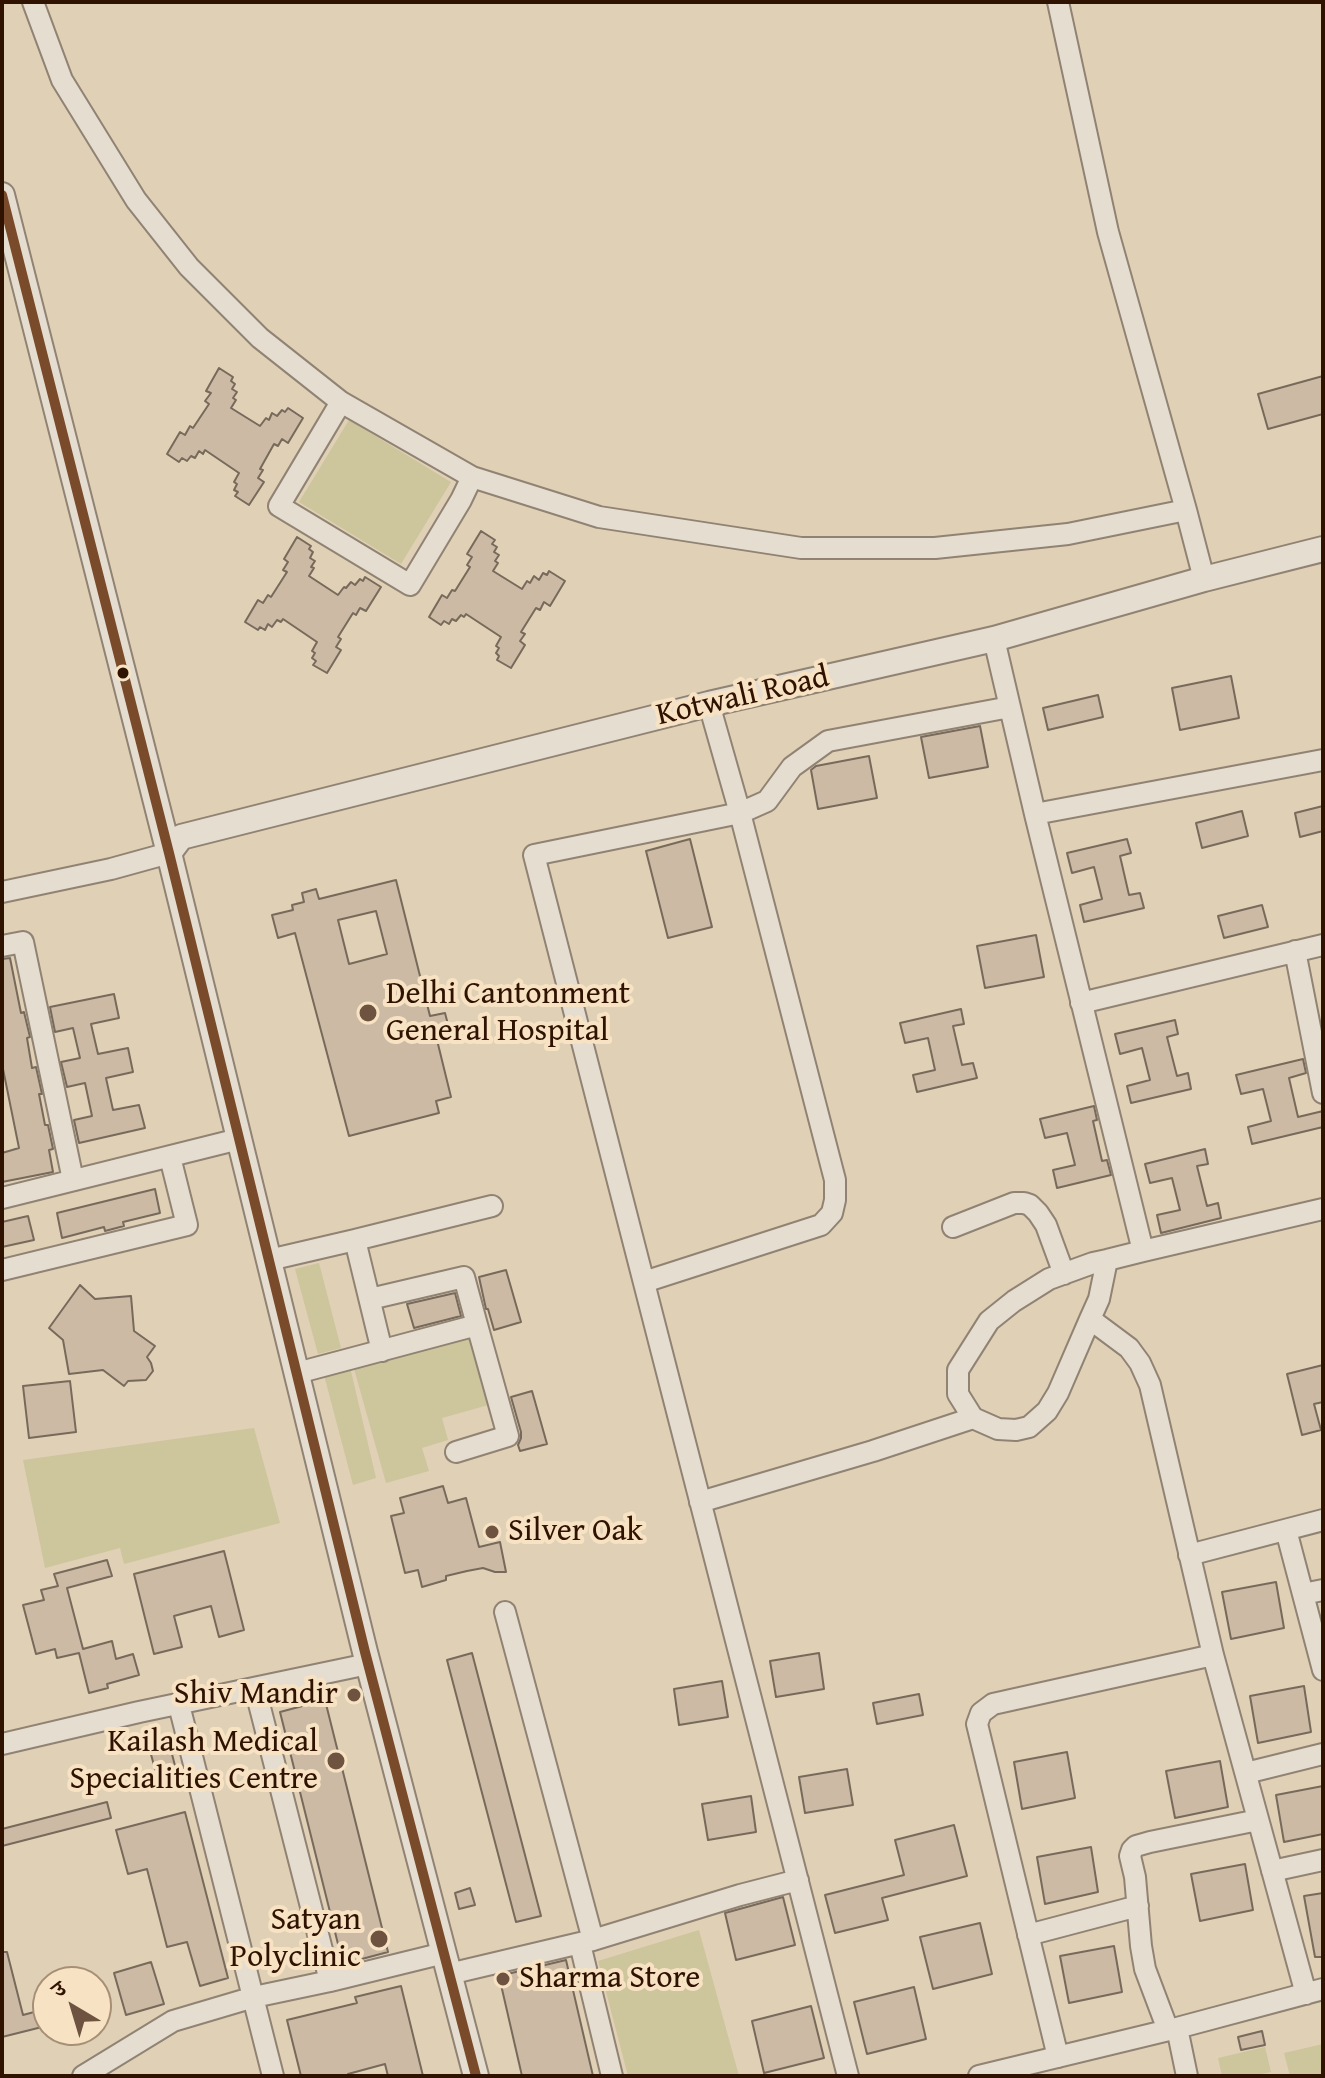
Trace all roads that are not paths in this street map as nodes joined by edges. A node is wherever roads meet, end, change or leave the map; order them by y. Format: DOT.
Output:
graph roads {
  1 [pos="33,2"];
  2 [pos="1058,2"];
  3 [pos="2,195"];
  4 [pos="341,402"];
  5 [pos="472,477"];
  6 [pos="1186,510"];
  7 [pos="1323,549"];
  8 [pos="1204,579"];
  9 [pos="994,639"];
  10 [pos="709,704"];
  11 [pos="1010,707"];
  12 [pos="1323,760"];
  13 [pos="740,813"];
  14 [pos="1035,814"];
  15 [pos="169,853"];
  16 [pos="2,892"];
  17 [pos="1323,945"];
  18 [pos="2,946"];
  19 [pos="1295,951"];
  20 [pos="1081,1003"];
  21 [pos="1323,1093"];
  22 [pos="239,1139"];
  23 [pos="170,1157"];
  24 [pos="73,1180"];
  25 [pos="2,1198"];
  26 [pos="492,1206"];
  27 [pos="1323,1209"];
  28 [pos="953,1227"];
  29 [pos="355,1240"];
  30 [pos="1143,1251"];
  31 [pos="269,1260"];
  32 [pos="1107,1260"];
  33 [pos="2,1270"];
  34 [pos="1064,1274"];
  35 [pos="644,1282"];
  36 [pos="370,1299"];
  37 [pos="1090,1319"];
  38 [pos="477,1325"];
  39 [pos="382,1351"];
  40 [pos="297,1373"];
  41 [pos="973,1418"];
  42 [pos="456,1452"];
  43 [pos="700,1502"];
  44 [pos="1323,1520"];
  45 [pos="1286,1530"];
  46 [pos="1189,1555"];
  47 [pos="1313,1592"];
  48 [pos="505,1612"];
  49 [pos="1213,1655"];
  50 [pos="368,1664"];
  51 [pos="1323,1670"];
  52 [pos="255,1688"];
  53 [pos="179,1705"];
  54 [pos="2,1744"];
  55 [pos="1323,1754"];
  56 [pos="1246,1773"];
  57 [pos="1258,1820"];
  58 [pos="1323,1860"];
  59 [pos="1272,1871"];
  60 [pos="798,1880"];
  61 [pos="1138,1906"];
  62 [pos="1028,1935"];
  63 [pos="586,1942"];
  64 [pos="446,1963"];
  65 [pos="330,1981"];
  66 [pos="1314,1992"];
  67 [pos="254,1997"];
  68 [pos="1172,2029"];
  69 [pos="1058,2057"];
  70 [pos="83,2076"];
  71 [pos="273,2076"];
  72 [pos="476,2076"];
  73 [pos="612,2076"];
  74 [pos="848,2076"];
  75 [pos="979,2076"];
  76 [pos="1187,2076"];
  1 -- 4 [label="street"];
  2 -- 6 [label="street"];
  3 -- 15 [label="street"];
  4 -- 5 [label="street"];
  4 -- 5 [label="street"];
  5 -- 6 [label="street"];
  6 -- 8 [label="street"];
  7 -- 8 [label="street, Kotwali Road"];
  8 -- 9 [label="street, Kotwali Road"];
  9 -- 10 [label="street, Kotwali Road"];
  9 -- 11 [label="street"];
  10 -- 13 [label="street"];
  10 -- 15 [label="street, Kotwali Road"];
  11 -- 13 [label="street"];
  11 -- 14 [label="street"];
  12 -- 14 [label="street"];
  13 -- 35 [label="street"];
  13 -- 35 [label="street"];
  14 -- 20 [label="street"];
  15 -- 16 [label="street"];
  15 -- 22 [label="street"];
  17 -- 19 [label="street"];
  18 -- 24 [label="street"];
  19 -- 20 [label="street"];
  19 -- 21 [label="street"];
  20 -- 30 [label="street"];
  22 -- 23 [label="street"];
  22 -- 31 [label="street"];
  23 -- 24 [label="street"];
  23 -- 33 [label="street"];
  24 -- 25 [label="street"];
  26 -- 29 [label="street"];
  27 -- 30 [label="street"];
  28 -- 34 [label="street"];
  29 -- 31 [label="street"];
  29 -- 36 [label="street"];
  30 -- 32 [label="street"];
  31 -- 40 [label="street"];
  32 -- 34 [label="street"];
  32 -- 37 [label="street"];
  34 -- 41 [label="street"];
  35 -- 43 [label="street"];
  36 -- 38 [label="street"];
  36 -- 39 [label="street"];
  37 -- 41 [label="street"];
  37 -- 46 [label="street"];
  38 -- 39 [label="street"];
  38 -- 42 [label="street"];
  39 -- 40 [label="street"];
  40 -- 50 [label="street"];
  41 -- 43 [label="street"];
  43 -- 60 [label="street"];
  44 -- 45 [label="street"];
  45 -- 46 [label="street"];
  45 -- 47 [label="street"];
  46 -- 49 [label="street"];
  47 -- 51 [label="street"];
  48 -- 63 [label="street"];
  49 -- 56 [label="street"];
  49 -- 62 [label="street"];
  50 -- 52 [label="street"];
  50 -- 64 [label="street"];
  52 -- 53 [label="street"];
  52 -- 65 [label="street"];
  53 -- 54 [label="street"];
  53 -- 67 [label="street"];
  55 -- 56 [label="street"];
  56 -- 57 [label="street"];
  57 -- 59 [label="street"];
  57 -- 61 [label="street"];
  58 -- 59 [label="street"];
  59 -- 66 [label="street"];
  60 -- 63 [label="street"];
  60 -- 74 [label="street"];
  61 -- 62 [label="street"];
  61 -- 68 [label="street"];
  62 -- 69 [label="street"];
  63 -- 64 [label="street"];
  63 -- 73 [label="street"];
  64 -- 65 [label="street"];
  64 -- 72 [label="street"];
  65 -- 67 [label="street"];
  66 -- 68 [label="street"];
  67 -- 70 [label="street"];
  67 -- 71 [label="street"];
  68 -- 69 [label="street"];
  68 -- 76 [label="street"];
  69 -- 75 [label="street"];
}
